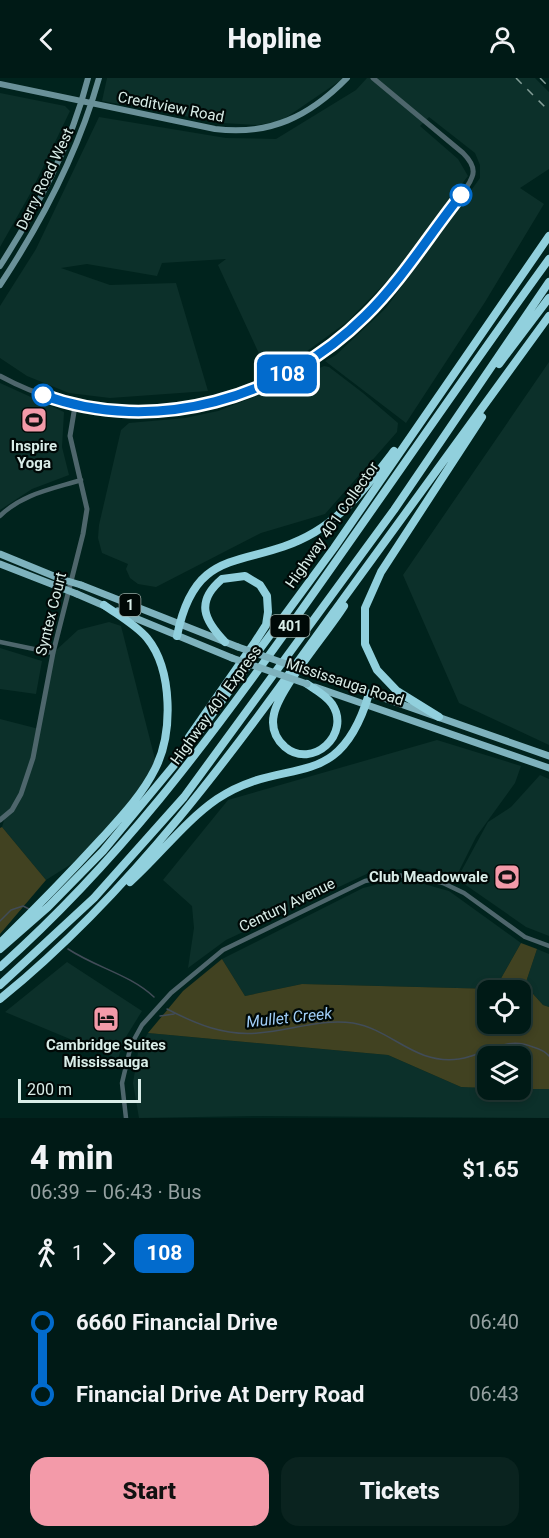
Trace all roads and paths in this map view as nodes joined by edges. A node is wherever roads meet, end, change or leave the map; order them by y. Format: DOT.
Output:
graph roads {
  1 [pos="88,78"];
  2 [pos="99,78"];
  3 [pos="347,78"];
  4 [pos="373,78"];
  5 [pos="0,84"];
  6 [pos="82,101"];
  7 [pos="92,103"];
  8 [pos="549,236"];
  9 [pos="549,259"];
  10 [pos="0,266"];
  11 [pos="549,282"];
  12 [pos="0,285"];
  13 [pos="549,298"];
  14 [pos="549,317"];
  15 [pos="0,376"];
  16 [pos="441,390"];
  17 [pos="75,406"];
  18 [pos="451,428"];
  19 [pos="81,480"];
  20 [pos="0,516"];
  21 [pos="379,549"];
  22 [pos="0,554"];
  23 [pos="0,564"];
  24 [pos="104,605"];
  25 [pos="179,624"];
  26 [pos="177,636"];
  27 [pos="0,642"];
  28 [pos="225,642"];
  29 [pos="53,653"];
  30 [pos="307,684"];
  31 [pos="369,694"];
  32 [pos="366,704"];
  33 [pos="439,717"];
  34 [pos="549,756"];
  35 [pos="549,768"];
  36 [pos="147,800"];
  37 [pos="0,820"];
  38 [pos="91,917"];
  39 [pos="0,943"];
  40 [pos="549,946"];
  41 [pos="0,950"];
  42 [pos="0,967"];
  43 [pos="0,985"];
  44 [pos="0,999"];
  45 [pos="126,1118"];
  1 -- 6 [label="main road, Derry Road West"];
  2 -- 7 [label="main road, Derry Road West"];
  3 -- 7 [label="main road, Creditview Road"];
  4 -- 17 [label="street"];
  5 -- 6 [label="main road, Creditview Road"];
  6 -- 7 [label="main road, Creditview Road"];
  6 -- 10 [label="main road, Derry Road West"];
  7 -- 12 [label="main road, Derry Road West"];
  8 -- 16 [label="highway, Highway 401 Collector / 401"];
  9 -- 42 [label="highway, Highway 401 Express / 401"];
  11 -- 18 [label="highway, Highway 401 Express / 401"];
  13 -- 18 [label="highway"];
  14 -- 21 [label="highway, 401"];
  14 -- 33 [label="highway"];
  15 -- 17 [label="street"];
  16 -- 25 [label="highway"];
  16 -- 36 [label="highway, Highway 401 Collector / 401"];
  17 -- 19 [label="street, Syntex Court"];
  18 -- 43 [label="highway, Highway 401 Express / 401"];
  19 -- 20 [label="street"];
  19 -- 29 [label="street, Syntex Court"];
  21 -- 30 [label="highway"];
  21 -- 38 [label="highway, 401"];
  22 -- 25 [label="main road, Mississauga Road / 1, bridge"];
  23 -- 24 [label="main road, Mississauga Road / 1, bridge"];
  24 -- 26 [label="main road, Mississauga Road / 1"];
  24 -- 39 [label="highway"];
  25 -- 26 [label="highway"];
  25 -- 28 [label="main road, Mississauga Road / 1"];
  26 -- 30 [label="main road, Mississauga Road / 1, bridge"];
  27 -- 29 [label="street"];
  28 -- 31 [label="main road, Mississauga Road / 1, bridge"];
  28 -- 36 [label="highway"];
  29 -- 37 [label="street, Syntex Court"];
  30 -- 32 [label="main road, Mississauga Road / 1"];
  31 -- 32 [label="highway"];
  31 -- 33 [label="main road, Mississauga Road / 1"];
  32 -- 35 [label="main road, Mississauga Road / 1"];
  32 -- 38 [label="highway"];
  33 -- 34 [label="main road, Mississauga Road / 1"];
  36 -- 41 [label="highway, Highway 401 Collector / 401"];
  38 -- 44 [label="highway, 401"];
  40 -- 45 [label="street, Century Avenue"];
}
